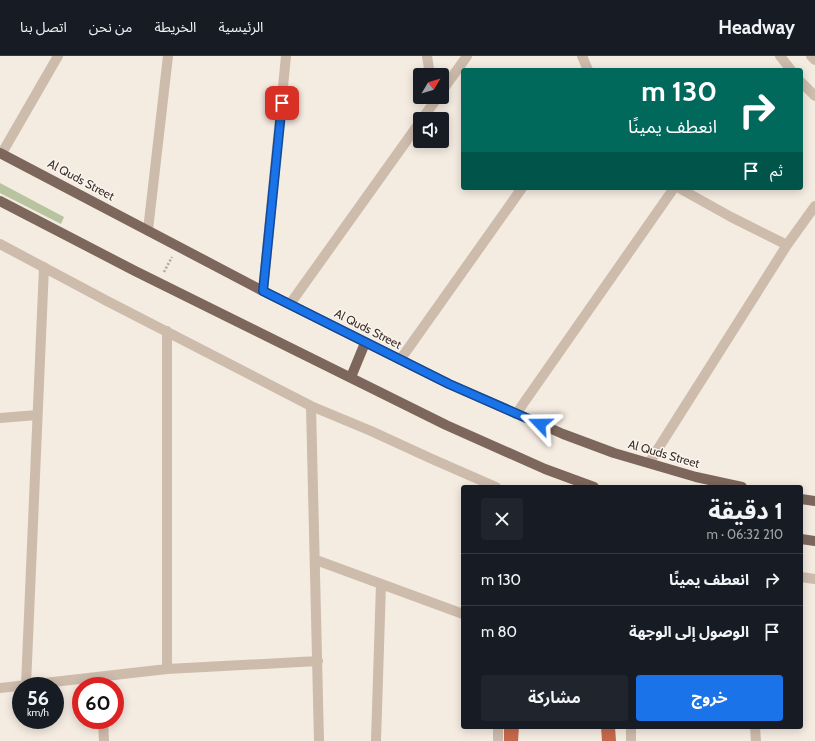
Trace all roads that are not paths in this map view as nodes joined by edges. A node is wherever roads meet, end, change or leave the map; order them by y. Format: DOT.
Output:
graph roads {
  1 [pos="58,56"];
  2 [pos="168,56"];
  3 [pos="286,56"];
  4 [pos="427,56"];
  5 [pos="467,56"];
  6 [pos="582,56"];
  7 [pos="780,56"];
  8 [pos="811,56"];
  9 [pos="815,60"];
  10 [pos="429,68"];
  11 [pos="587,68"];
  12 [pos="789,68"];
  13 [pos="449,81"];
  14 [pos="803,84"];
  15 [pos="815,96"];
  16 [pos="413,132"];
  17 [pos="1,153"];
  18 [pos="521,190"];
  19 [pos="673,190"];
  20 [pos="683,190"];
  21 [pos="0,201"];
  22 [pos="815,206"];
  23 [pos="148,230"];
  24 [pos="0,244"];
  25 [pos="787,245"];
  26 [pos="44,266"];
  27 [pos="263,291"];
  28 [pos="290,304"];
  29 [pos="167,331"];
  30 [pos="365,343"];
  31 [pos="400,360"];
  32 [pos="350,377"];
  33 [pos="311,406"];
  34 [pos="516,414"];
  35 [pos="37,415"];
  36 [pos="0,418"];
  37 [pos="649,463"];
  38 [pos="491,485"];
  39 [pos="589,485"];
  40 [pos="733,485"];
  41 [pos="803,499"];
  42 [pos="815,501"];
  43 [pos="803,539"];
  44 [pos="815,541"];
  45 [pos="316,560"];
  46 [pos="803,577"];
  47 [pos="815,579"];
  48 [pos="381,584"];
  49 [pos="461,613"];
  50 [pos="318,661"];
  51 [pos="167,669"];
  52 [pos="26,677"];
  53 [pos="123,677"];
  54 [pos="12,687"];
  55 [pos="0,688"];
  56 [pos="103,729"];
  57 [pos="498,729"];
  58 [pos="631,729"];
  59 [pos="756,729"];
  60 [pos="104,741"];
  61 [pos="319,741"];
  62 [pos="376,741"];
  63 [pos="498,741"];
  64 [pos="632,741"];
  65 [pos="756,741"];
  1 -- 17 [label="street"];
  2 -- 23 [label="street"];
  3 -- 27 [label="street"];
  4 -- 10 [label="street"];
  5 -- 13 [label="street"];
  6 -- 11 [label="street"];
  7 -- 12 [label="street"];
  8 -- 9 [label="street"];
  14 -- 15 [label="street"];
  16 -- 28 [label="street"];
  17 -- 23 [label="main road, Al Quds Street"];
  18 -- 31 [label="street"];
  19 -- 34 [label="street"];
  20 -- 25 [label="street"];
  21 -- 32 [label="main road"];
  22 -- 25 [label="street"];
  23 -- 27 [label="main road, Al Quds Street"];
  24 -- 26 [label="street"];
  25 -- 37 [label="street"];
  26 -- 29 [label="street"];
  26 -- 35 [label="street"];
  27 -- 28 [label="main road, Al Quds Street"];
  28 -- 30 [label="main road, Al Quds Street"];
  29 -- 33 [label="street"];
  29 -- 51 [label="street"];
  30 -- 31 [label="main road, Al Quds Street"];
  30 -- 32 [label="main road"];
  31 -- 34 [label="main road, Al Quds Street"];
  32 -- 39 [label="main road"];
  33 -- 38 [label="street"];
  33 -- 45 [label="street"];
  34 -- 37 [label="main road, Al Quds Street"];
  35 -- 36 [label="street"];
  35 -- 52 [label="street"];
  37 -- 40 [label="main road, Al Quds Street"];
  41 -- 42 [label="main road"];
  43 -- 44 [label="main road"];
  45 -- 48 [label="street"];
  45 -- 50 [label="street"];
  46 -- 47 [label="street"];
  48 -- 49 [label="street"];
  48 -- 62 [label="street"];
  50 -- 51 [label="street"];
  50 -- 61 [label="street"];
  51 -- 53 [label="street"];
  54 -- 55 [label="street"];
  56 -- 60 [label="street"];
  57 -- 63 [label="street"];
  58 -- 64 [label="street"];
  59 -- 65 [label="street"];
}
